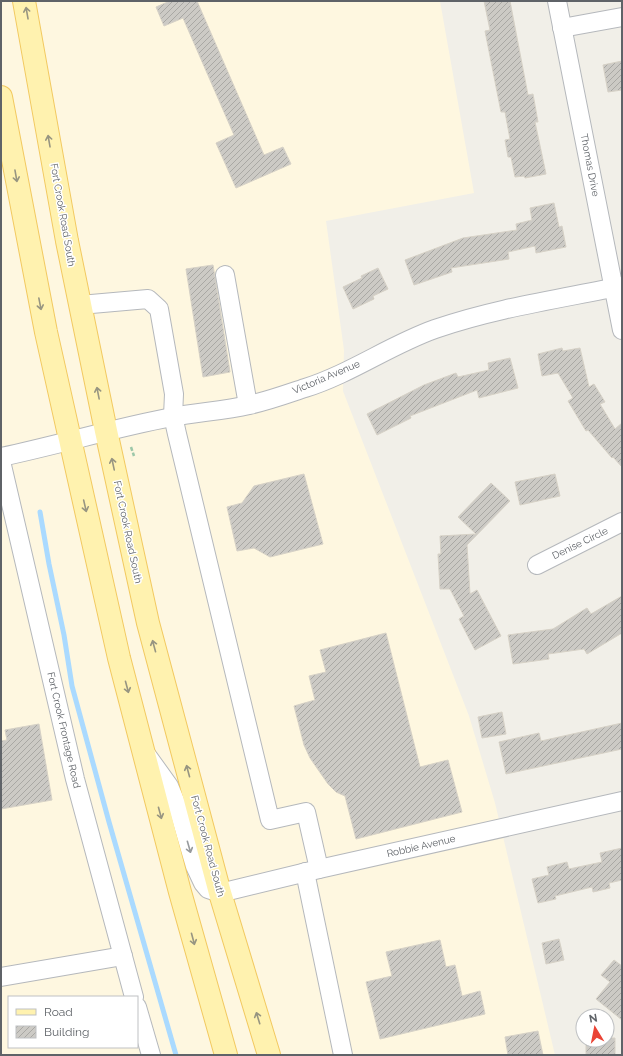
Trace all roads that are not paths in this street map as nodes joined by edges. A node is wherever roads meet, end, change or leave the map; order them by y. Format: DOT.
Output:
graph roads {
  1 [pos="24,1"];
  2 [pos="557,1"];
  3 [pos="622,17"];
  4 [pos="562,28"];
  5 [pos="1,97"];
  6 [pos="225,275"];
  7 [pos="618,287"];
  8 [pos="80,305"];
  9 [pos="622,330"];
  10 [pos="248,405"];
  11 [pos="173,416"];
  12 [pos="106,431"];
  13 [pos="71,440"];
  14 [pos="1,457"];
  15 [pos="1,461"];
  16 [pos="622,522"];
  17 [pos="537,564"];
  18 [pos="143,750"];
  19 [pos="622,801"];
  20 [pos="312,871"];
  21 [pos="220,893"];
  22 [pos="123,956"];
  23 [pos="1,977"];
  24 [pos="134,996"];
  25 [pos="138,1010"];
  26 [pos="151,1055"];
  27 [pos="226,1055"];
  28 [pos="269,1055"];
  29 [pos="343,1055"];
  8 -- 1 [label="main road, Fort Crook Road South, one-way"];
  2 -- 4 [label="street, Thomas Drive"];
  3 -- 4 [label="street"];
  4 -- 7 [label="street, Thomas Drive"];
  5 -- 13 [label="main road, one-way"];
  6 -- 10 [label="street"];
  7 -- 9 [label="street, Thomas Drive"];
  7 -- 10 [label="street, Victoria Avenue"];
  8 -- 11 [label="street"];
  12 -- 8 [label="main road, Fort Crook Road South, one-way"];
  10 -- 11 [label="street, Victoria Avenue"];
  11 -- 12 [label="street, Victoria Avenue"];
  11 -- 20 [label="street"];
  12 -- 13 [label="street, Victoria Avenue"];
  21 -- 12 [label="main road, Fort Crook Road South, one-way"];
  13 -- 14 [label="street, Victoria Avenue"];
  13 -- 18 [label="main road, one-way"];
  15 -- 22 [label="street, Fort Crook Frontage Road"];
  16 -- 17 [label="street, Denise Circle"];
  18 -- 21 [label="street, one-way"];
  18 -- 27 [label="main road, one-way"];
  19 -- 20 [label="street, Robbie Avenue"];
  20 -- 21 [label="street, Robbie Avenue"];
  20 -- 29 [label="street"];
  28 -- 21 [label="main road, Fort Crook Road South, one-way"];
  22 -- 23 [label="street"];
  22 -- 24 [label="street, Fort Crook Frontage Road"];
  25 -- 26 [label="street"];
}
